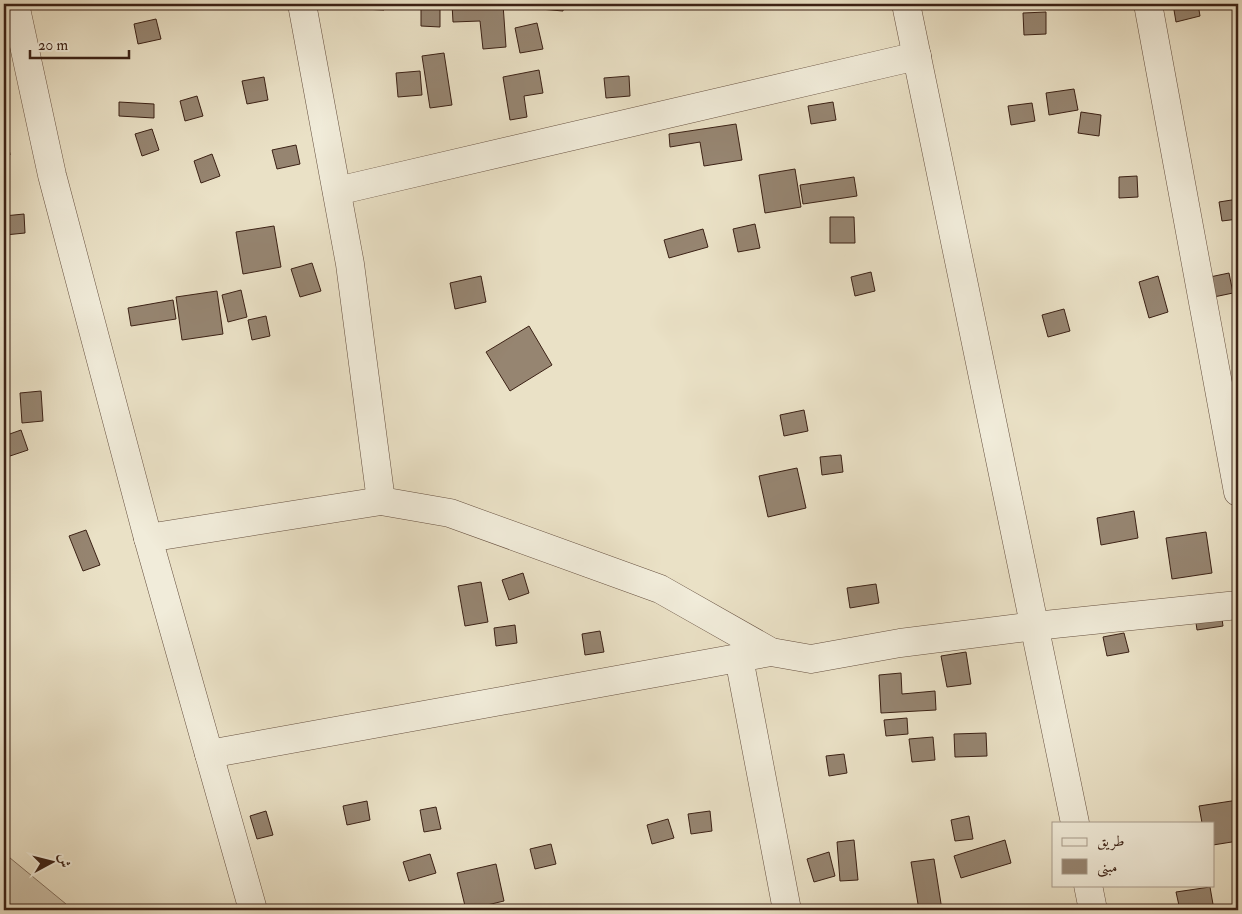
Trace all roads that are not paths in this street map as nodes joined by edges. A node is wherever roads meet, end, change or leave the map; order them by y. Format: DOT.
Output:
graph roads {
  1 [pos="16,4"];
  2 [pos="302,4"];
  3 [pos="906,4"];
  4 [pos="1148,4"];
  5 [pos="917,56"];
  6 [pos="336,191"];
  7 [pos="1238,492"];
  8 [pos="381,501"];
  9 [pos="148,538"];
  10 [pos="1238,605"];
  11 [pos="1035,626"];
  12 [pos="771,652"];
  13 [pos="739,658"];
  14 [pos="209,754"];
  15 [pos="1075,822"];
  16 [pos="1088,886"];
  17 [pos="253,910"];
  18 [pos="787,910"];
  19 [pos="1094,910"];
  1 -- 9 [label="street"];
  2 -- 6 [label="street"];
  3 -- 5 [label="street"];
  4 -- 7 [label="street"];
  5 -- 6 [label="street"];
  5 -- 11 [label="street"];
  6 -- 8 [label="street"];
  8 -- 9 [label="street"];
  8 -- 12 [label="street"];
  9 -- 14 [label="street"];
  10 -- 11 [label="street"];
  11 -- 12 [label="street"];
  11 -- 15 [label="street"];
  12 -- 13 [label="street"];
  13 -- 14 [label="street"];
  13 -- 18 [label="street"];
  14 -- 17 [label="street"];
  16 -- 19 [label="street"];
}
